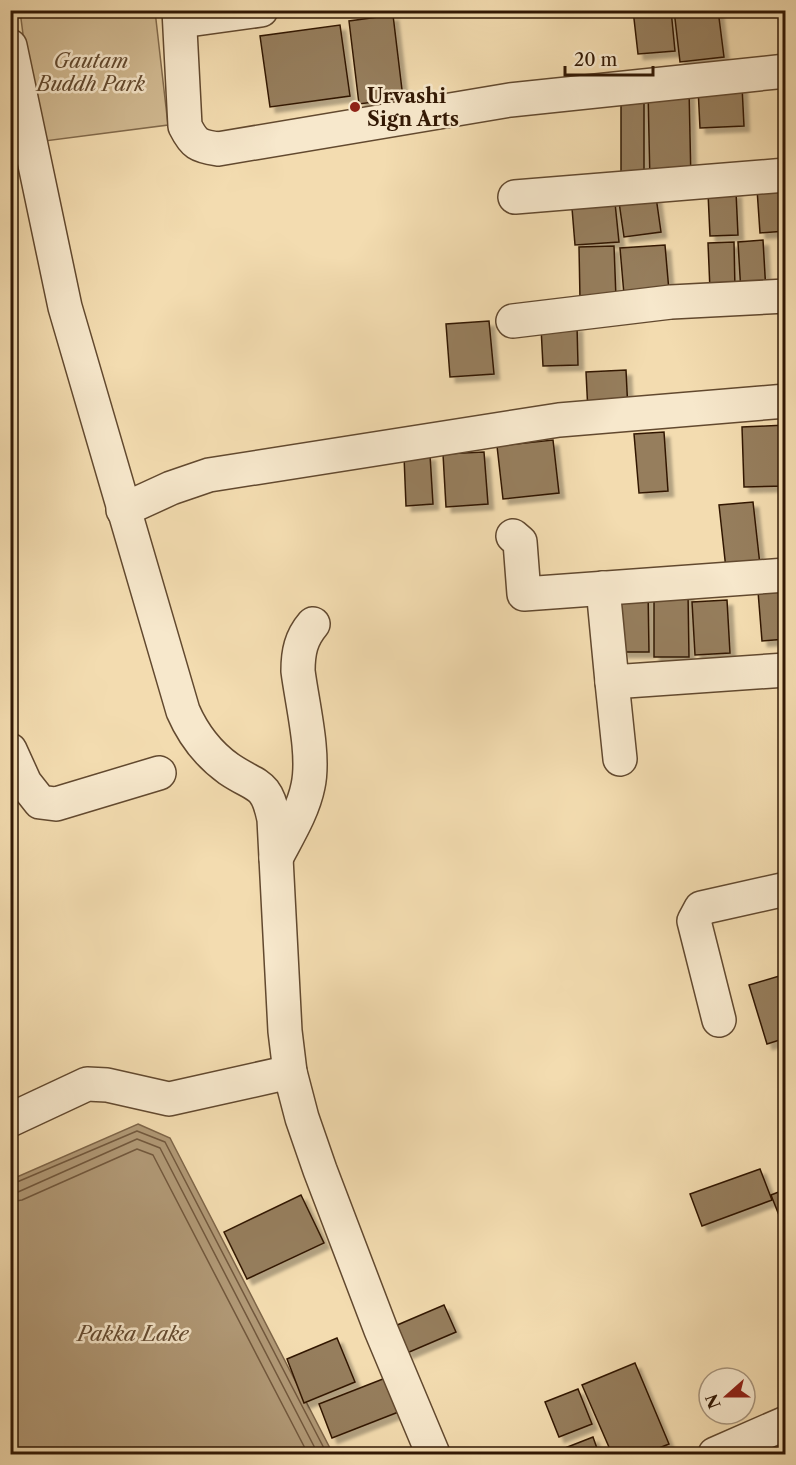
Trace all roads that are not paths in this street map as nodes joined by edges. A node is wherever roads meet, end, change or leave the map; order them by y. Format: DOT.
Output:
graph roads {
  1 [pos="261,10"];
  2 [pos="180,16"];
  3 [pos="10,46"];
  4 [pos="786,72"];
  5 [pos="786,175"];
  6 [pos="515,197"];
  7 [pos="786,296"];
  8 [pos="513,321"];
  9 [pos="786,401"];
  10 [pos="123,510"];
  11 [pos="513,536"];
  12 [pos="786,575"];
  13 [pos="603,588"];
  14 [pos="313,624"];
  15 [pos="786,670"];
  16 [pos="612,682"];
  17 [pos="10,750"];
  18 [pos="620,759"];
  19 [pos="159,773"];
  20 [pos="276,860"];
  21 [pos="786,889"];
  22 [pos="719,1020"];
  23 [pos="290,1072"];
  24 [pos="10,1120"];
  25 [pos="786,1423"];
  26 [pos="433,1455"];
  27 [pos="715,1455"];
  1 -- 2 [label="street"];
  2 -- 4 [label="street"];
  3 -- 10 [label="street"];
  5 -- 6 [label="street"];
  7 -- 8 [label="street"];
  9 -- 10 [label="street"];
  10 -- 20 [label="street"];
  11 -- 13 [label="street"];
  12 -- 13 [label="street"];
  13 -- 16 [label="street"];
  14 -- 20 [label="street"];
  15 -- 16 [label="street"];
  16 -- 18 [label="street"];
  17 -- 19 [label="street"];
  20 -- 23 [label="street"];
  21 -- 22 [label="street"];
  23 -- 24 [label="street"];
  23 -- 26 [label="street"];
  25 -- 27 [label="street"];
}
